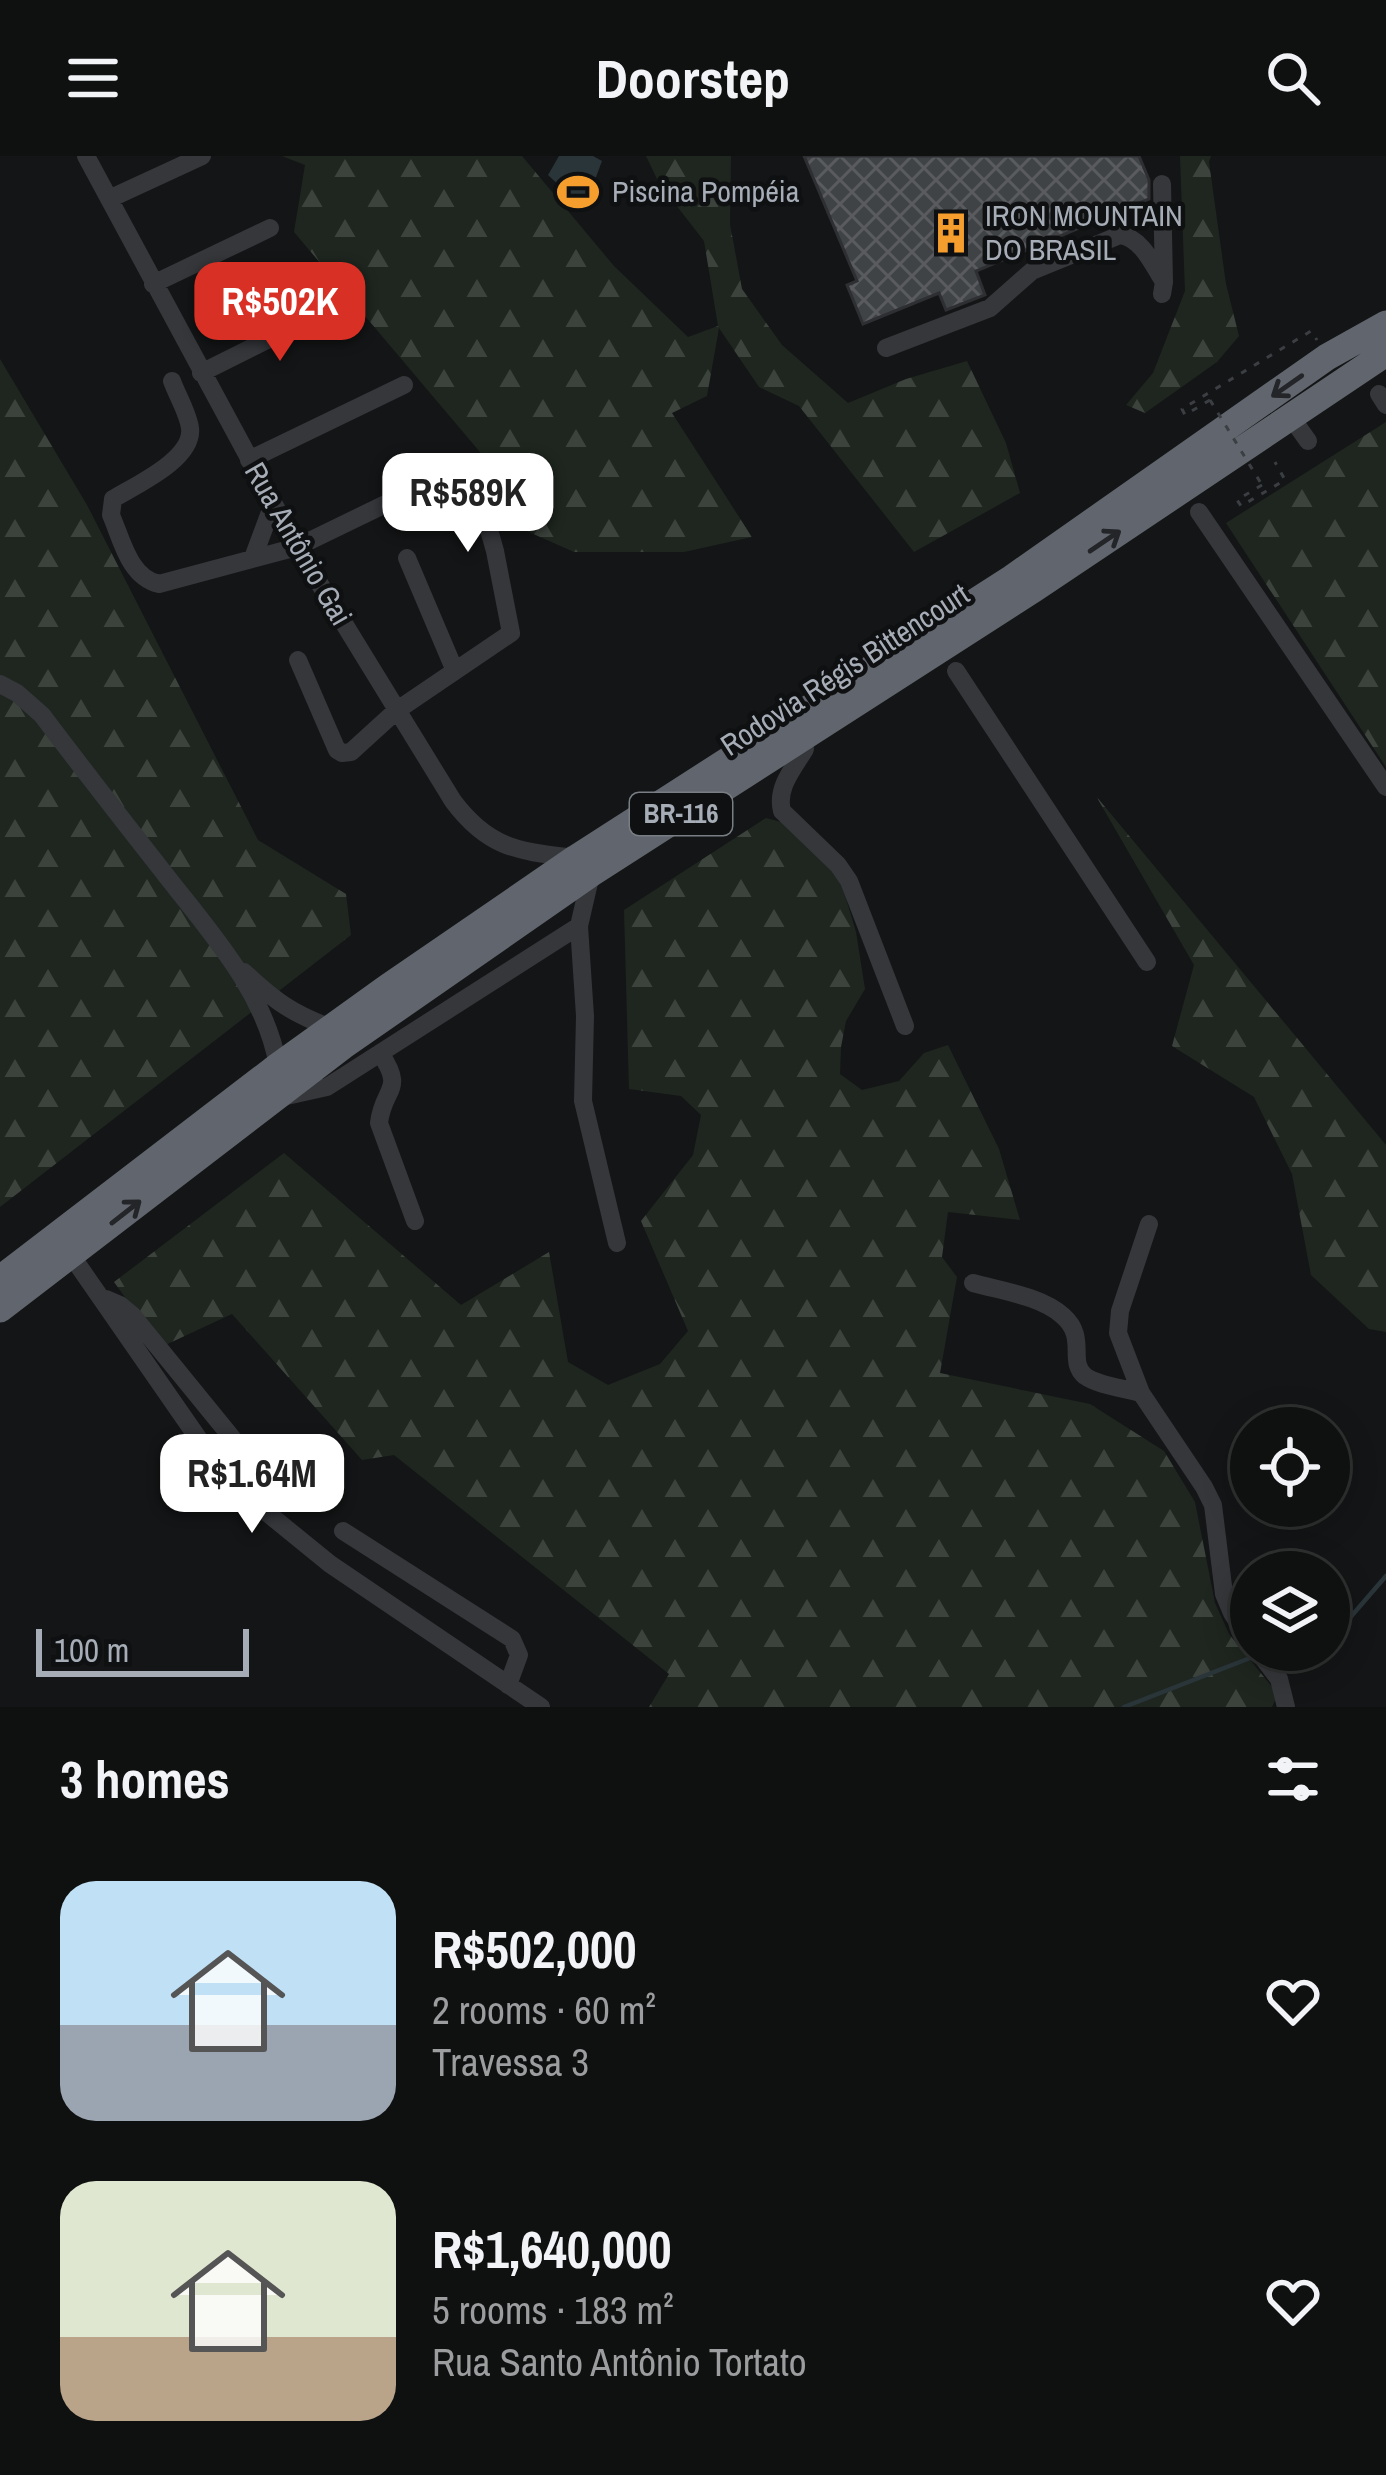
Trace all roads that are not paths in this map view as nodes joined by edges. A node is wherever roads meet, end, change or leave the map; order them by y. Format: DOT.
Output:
graph roads {
  1 [pos="86,156"];
  2 [pos="202,156"];
  3 [pos="1162,184"];
  4 [pos="109,199"];
  5 [pos="270,228"];
  6 [pos="153,284"];
  7 [pos="335,306"];
  8 [pos="1386,324"];
  9 [pos="886,348"];
  10 [pos="1386,353"];
  11 [pos="201,373"];
  12 [pos="172,381"];
  13 [pos="404,385"];
  14 [pos="1291,417"];
  15 [pos="1308,441"];
  16 [pos="249,460"];
  17 [pos="273,504"];
  18 [pos="1199,512"];
  19 [pos="297,547"];
  20 [pos="253,558"];
  21 [pos="407,558"];
  22 [pos="298,660"];
  23 [pos="455,671"];
  24 [pos="956,671"];
  25 [pos="0,684"];
  26 [pos="396,711"];
  27 [pos="805,749"];
  28 [pos="1386,787"];
  29 [pos="584,866"];
  30 [pos="579,926"];
  31 [pos="232,961"];
  32 [pos="1147,962"];
  33 [pos="905,1025"];
  34 [pos="331,1028"];
  35 [pos="380,1053"];
  36 [pos="278,1066"];
  37 [pos="272,1099"];
  38 [pos="415,1221"];
  39 [pos="1149,1224"];
  40 [pos="617,1243"];
  41 [pos="71,1255"];
  42 [pos="0,1279"];
  43 [pos="973,1283"];
  44 [pos="101,1297"];
  45 [pos="0,1310"];
  46 [pos="1141,1393"];
  47 [pos="320,1450"];
  48 [pos="343,1531"];
  49 [pos="1230,1608"];
  50 [pos="1273,1671"];
  51 [pos="508,1685"];
  52 [pos="541,1707"];
  53 [pos="1286,1707"];
  1 -- 4 [label="street, Rua Antônio Gai"];
  2 -- 4 [label="street"];
  3 -- 9 [label="street"];
  4 -- 6 [label="street, Rua Antônio Gai"];
  5 -- 6 [label="street"];
  6 -- 11 [label="street, Rua Antônio Gai"];
  7 -- 11 [label="street"];
  8 -- 29 [label="highway, Rodovia Régis Bittencourt / BR-116, one-way"];
  10 -- 14 [label="highway, Rodovia Régis Bittencourt / BR-116"];
  11 -- 16 [label="street, Rua Antônio Gai"];
  12 -- 20 [label="street"];
  13 -- 16 [label="street"];
  14 -- 15 [label="street"];
  29 -- 14 [label="highway, Rodovia Régis Bittencourt / BR-116, one-way"];
  16 -- 17 [label="street, Rua Antônio Gai"];
  17 -- 19 [label="street, Rua Antônio Gai"];
  17 -- 20 [label="street"];
  18 -- 28 [label="street"];
  19 -- 20 [label="street"];
  19 -- 23 [label="street"];
  19 -- 26 [label="street, Rua Antônio Gai"];
  21 -- 23 [label="street"];
  22 -- 26 [label="street"];
  23 -- 26 [label="street"];
  24 -- 32 [label="street"];
  25 -- 31 [label="street"];
  26 -- 29 [label="street, Rua Antônio Gai"];
  27 -- 33 [label="street"];
  29 -- 30 [label="street"];
  29 -- 34 [label="highway, Rodovia Régis Bittencourt / BR-116"];
  29 -- 37 [label="highway, Rodovia Régis Bittencourt / BR-116"];
  30 -- 35 [label="street"];
  30 -- 40 [label="street"];
  31 -- 34 [label="street"];
  31 -- 36 [label="street"];
  34 -- 36 [label="highway, Rodovia Régis Bittencourt / BR-116"];
  35 -- 37 [label="street"];
  35 -- 38 [label="street"];
  36 -- 42 [label="highway, Rodovia Régis Bittencourt / BR-116"];
  41 -- 37 [label="highway, Rodovia Régis Bittencourt / BR-116, one-way"];
  39 -- 46 [label="street"];
  41 -- 44 [label="street"];
  41 -- 45 [label="highway, Rodovia Régis Bittencourt / BR-116"];
  43 -- 46 [label="street"];
  44 -- 47 [label="street"];
  44 -- 51 [label="street"];
  46 -- 49 [label="street"];
  48 -- 51 [label="street"];
  50 -- 53 [label="street"];
  51 -- 52 [label="street"];
}
